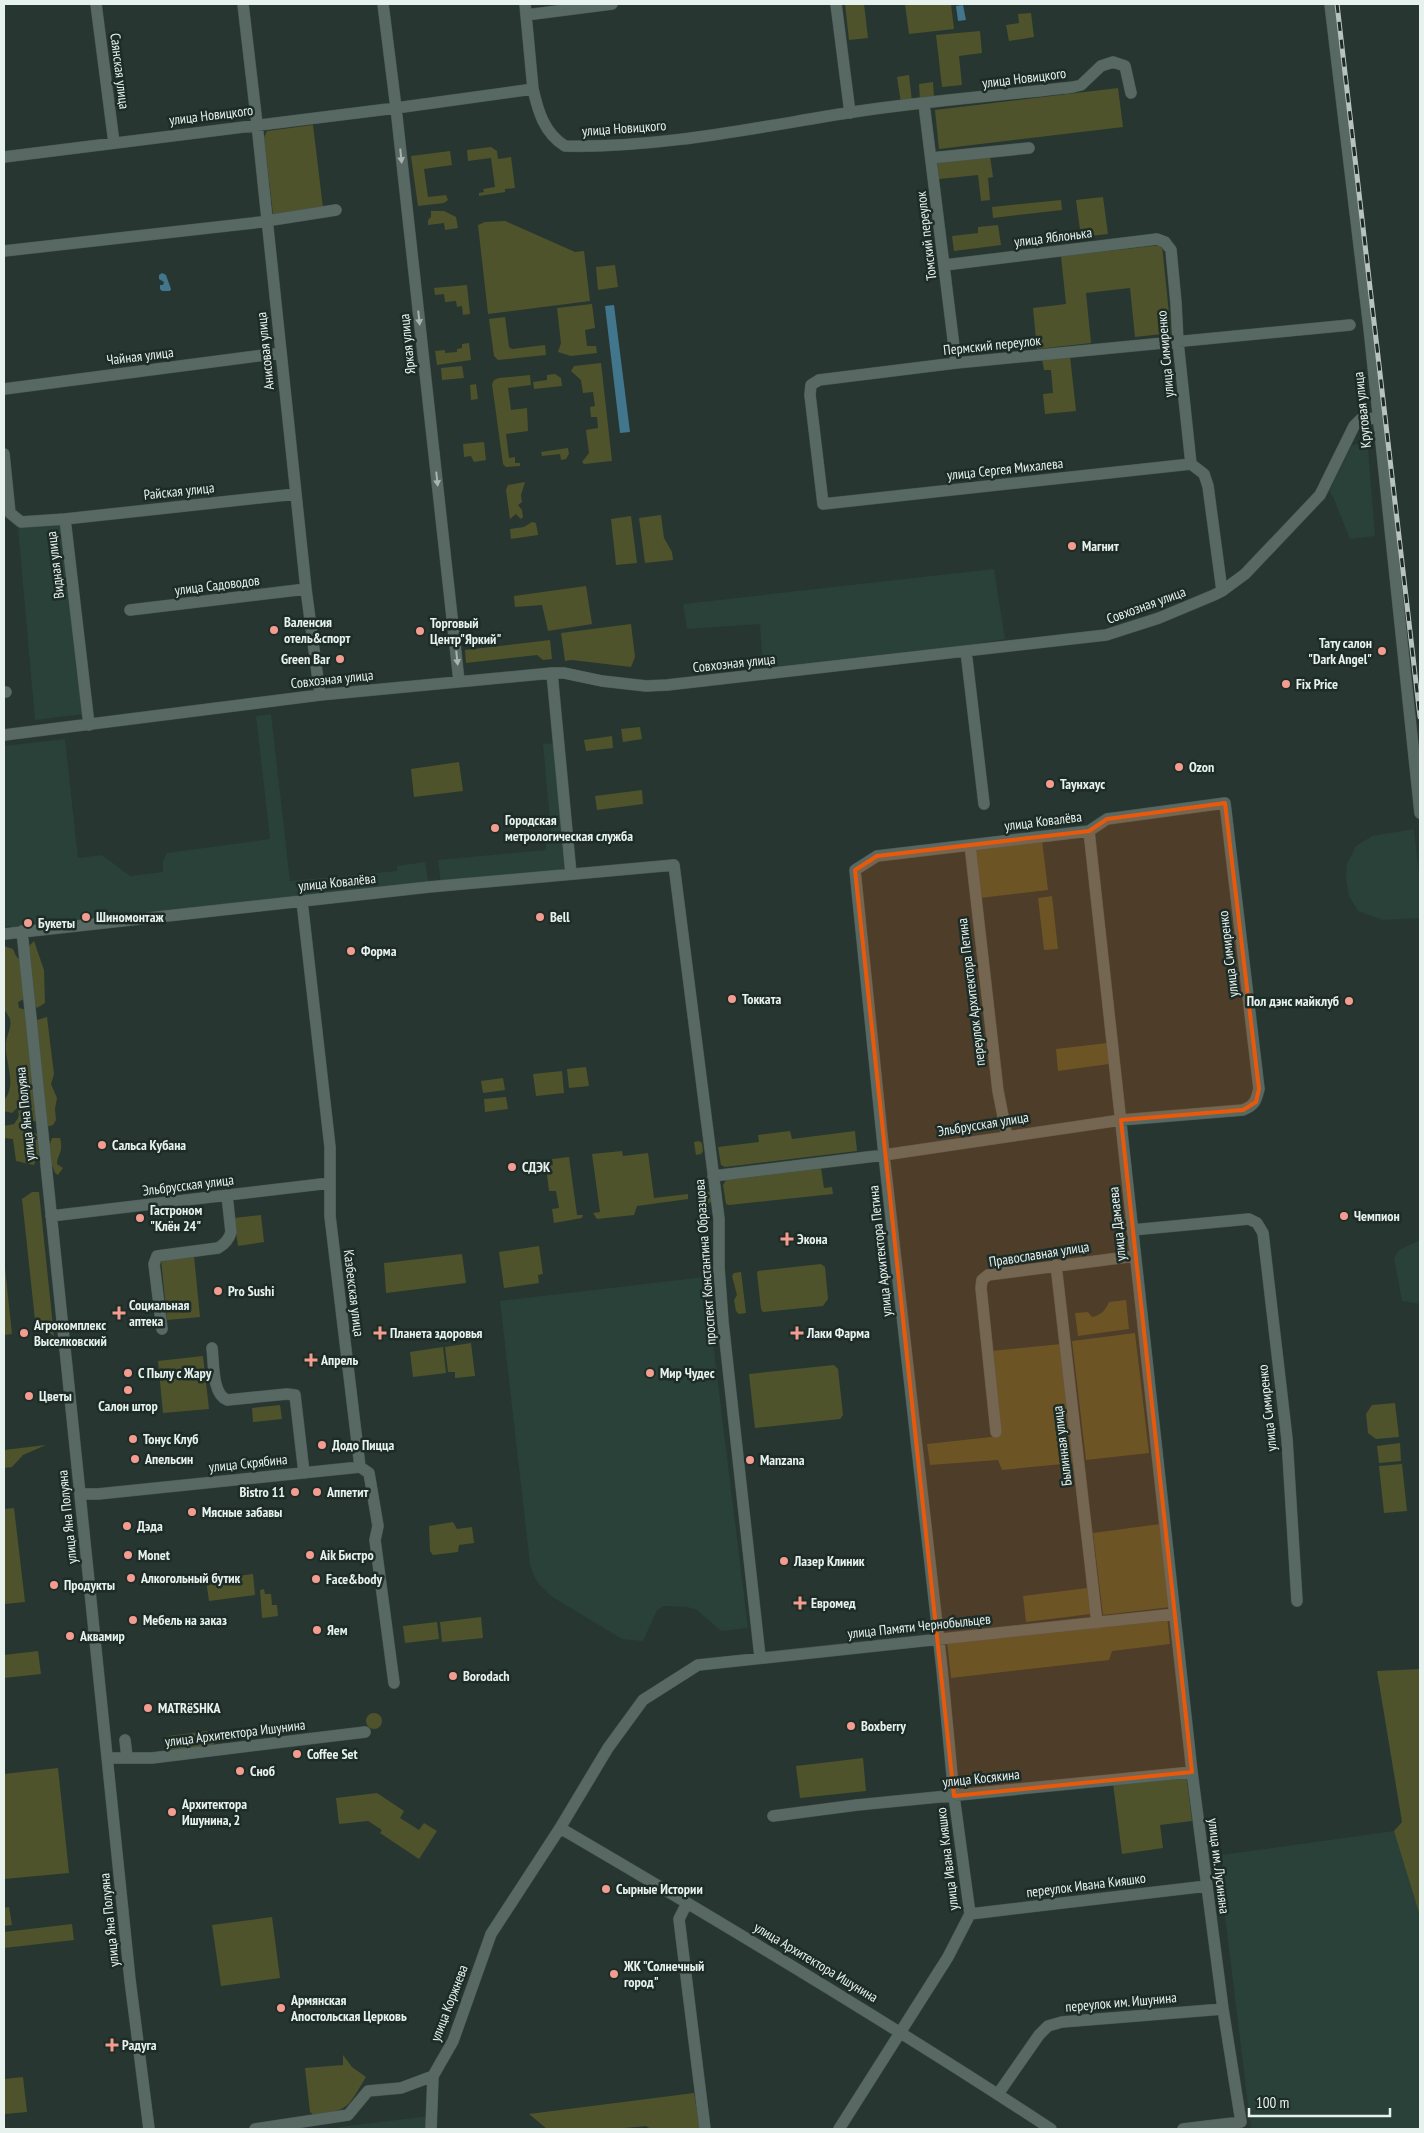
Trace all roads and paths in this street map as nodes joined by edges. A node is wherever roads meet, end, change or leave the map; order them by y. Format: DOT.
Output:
graph roads {
  1 [pos="96,4"];
  2 [pos="242,4"];
  3 [pos="383,4"];
  4 [pos="612,4"];
  5 [pos="836,4"];
  6 [pos="1330,4"];
  7 [pos="525,10"];
  8 [pos="533,89"];
  9 [pos="1131,93"];
  10 [pos="924,104"];
  11 [pos="396,108"];
  12 [pos="850,113"];
  13 [pos="257,124"];
  14 [pos="114,143"];
  15 [pos="1029,148"];
  16 [pos="4,156"];
  17 [pos="932,158"];
  18 [pos="336,210"];
  19 [pos="267,220"];
  20 [pos="1165,242"];
  21 [pos="4,251"];
  22 [pos="945,265"];
  23 [pos="1350,325"];
  24 [pos="1178,342"];
  25 [pos="280,353"];
  26 [pos="956,363"];
  27 [pos="4,389"];
  28 [pos="1378,418"];
  29 [pos="4,454"];
  30 [pos="1191,464"];
  31 [pos="296,494"];
  32 [pos="823,504"];
  33 [pos="65,519"];
  34 [pos="306,589"];
  35 [pos="1222,592"];
  36 [pos="130,610"];
  37 [pos="966,651"];
  38 [pos="552,673"];
  39 [pos="460,681"];
  40 [pos="320,695"];
  41 [pos="89,725"];
  42 [pos="4,736"];
  43 [pos="1225,803"];
  44 [pos="984,804"];
  45 [pos="1420,814"];
  46 [pos="1089,831"];
  47 [pos="970,845"];
  48 [pos="674,865"];
  49 [pos="864,865"];
  50 [pos="571,874"];
  51 [pos="302,901"];
  52 [pos="22,931"];
  53 [pos="4,934"];
  54 [pos="1256,1102"];
  55 [pos="1121,1120"];
  56 [pos="1006,1136"];
  57 [pos="884,1155"];
  58 [pos="714,1176"];
  59 [pos="330,1183"];
  60 [pos="226,1196"];
  61 [pos="51,1216"];
  62 [pos="1132,1230"];
  63 [pos="1135,1256"];
  64 [pos="1056,1265"];
  65 [pos="162,1329"];
  66 [pos="212,1348"];
  67 [pos="996,1432"];
  68 [pos="360,1467"];
  69 [pos="304,1473"];
  70 [pos="80,1494"];
  71 [pos="1297,1601"];
  72 [pos="1175,1614"];
  73 [pos="1097,1623"];
  74 [pos="939,1639"];
  75 [pos="760,1657"];
  76 [pos="670,1682"];
  77 [pos="394,1684"];
  78 [pos="365,1732"];
  79 [pos="124,1740"];
  80 [pos="127,1757"];
  81 [pos="108,1758"];
  82 [pos="1192,1772"];
  83 [pos="954,1796"];
  84 [pos="773,1816"];
  85 [pos="560,1828"];
  86 [pos="1207,1886"];
  87 [pos="687,1903"];
  88 [pos="970,1914"];
  89 [pos="1223,2009"];
  90 [pos="900,2031"];
  91 [pos="433,2076"];
  92 [pos="998,2094"];
  93 [pos="149,2129"];
  94 [pos="255,2129"];
  95 [pos="431,2129"];
  96 [pos="705,2129"];
  97 [pos="839,2129"];
  98 [pos="1052,2129"];
  99 [pos="1183,2129"];
  1 -- 14 [label="street, Саянская улица"];
  2 -- 13 [label="street, Анисовая улица"];
  3 -- 11 [label="street, Яркая улица"];
  4 -- 7 [label="street"];
  5 -- 12 [label="street"];
  6 -- 28 [label="street, Круговая улица"];
  7 -- 8 [label="street"];
  8 -- 11 [label="street, улица Новицкого"];
  8 -- 12 [label="street, улица Новицкого"];
  9 -- 10 [label="street, улица Новицкого"];
  10 -- 12 [label="street, улица Новицкого"];
  10 -- 17 [label="street, Томский переулок"];
  11 -- 13 [label="street, улица Новицкого"];
  11 -- 39 [label="street, Яркая улица, one-way"];
  13 -- 14 [label="street, улица Новицкого"];
  13 -- 19 [label="street, Анисовая улица"];
  14 -- 16 [label="street, улица Новицкого"];
  15 -- 17 [label="street"];
  17 -- 22 [label="street, Томский переулок"];
  18 -- 19 [label="street"];
  19 -- 21 [label="street"];
  19 -- 25 [label="street, Анисовая улица"];
  20 -- 22 [label="street, улица Яблонька"];
  20 -- 24 [label="street, улица Симиренко"];
  22 -- 26 [label="street, Томский переулок"];
  23 -- 24 [label="street, Пермский переулок"];
  24 -- 26 [label="street, Пермский переулок"];
  24 -- 30 [label="street, улица Симиренко"];
  25 -- 27 [label="street, Чайная улица"];
  25 -- 31 [label="street, Анисовая улица"];
  26 -- 32 [label="street, Пермский переулок"];
  28 -- 35 [label="street, Совхозная улица"];
  28 -- 45 [label="street, Круговая улица"];
  29 -- 33 [label="street, Видная улица"];
  30 -- 32 [label="street, улица Сергея Михалева"];
  30 -- 35 [label="street"];
  31 -- 33 [label="street, Райская улица"];
  31 -- 34 [label="street, Анисовая улица"];
  33 -- 41 [label="street, Видная улица"];
  34 -- 36 [label="street, улица Садоводов"];
  34 -- 40 [label="street, Анисовая улица"];
  35 -- 37 [label="street, Совхозная улица"];
  37 -- 38 [label="street, Совхозная улица"];
  37 -- 44 [label="street"];
  38 -- 39 [label="street, Совхозная улица"];
  38 -- 50 [label="street"];
  39 -- 40 [label="street, Совхозная улица"];
  40 -- 41 [label="street, Совхозная улица"];
  41 -- 42 [label="street, Совхозная улица"];
  43 -- 46 [label="street, улица Ковалёва"];
  43 -- 54 [label="street, улица Симиренко"];
  46 -- 47 [label="street, улица Ковалёва"];
  46 -- 55 [label="street, улица Дамаева"];
  47 -- 49 [label="street, улица Ковалёва"];
  47 -- 56 [label="street, переулок Архитектора Петина"];
  48 -- 50 [label="street, улица Ковалёва"];
  48 -- 58 [label="street, проспект Константина Образцова"];
  49 -- 57 [label="street, улица Архитектора Петина"];
  50 -- 51 [label="street, улица Ковалёва"];
  51 -- 52 [label="street, улица Ковалёва"];
  51 -- 59 [label="street, Казбекская улица"];
  52 -- 53 [label="street, улица Ковалёва"];
  52 -- 61 [label="street, улица Яна Полуяна"];
  54 -- 55 [label="street, Эльбрусская улица"];
  55 -- 56 [label="street, Эльбрусская улица"];
  55 -- 62 [label="street, улица Дамаева"];
  56 -- 57 [label="street, Эльбрусская улица"];
  57 -- 58 [label="street, Эльбрусская улица"];
  57 -- 74 [label="street, улица Архитектора Петина"];
  58 -- 75 [label="street, проспект Константина Образцова"];
  59 -- 60 [label="street, Эльбрусская улица"];
  59 -- 68 [label="street, Казбекская улица"];
  60 -- 61 [label="street, Эльбрусская улица"];
  60 -- 65 [label="street"];
  61 -- 70 [label="street, улица Яна Полуяна"];
  62 -- 63 [label="street, улица Дамаева"];
  62 -- 71 [label="street, улица Симиренко"];
  63 -- 64 [label="street, Православная улица"];
  63 -- 72 [label="street, улица Дамаева"];
  64 -- 67 [label="street, Православная улица"];
  64 -- 73 [label="street, Былинная улица"];
  66 -- 69 [label="street"];
  68 -- 69 [label="street, улица Скрябина"];
  68 -- 77 [label="street, Казбекская улица"];
  69 -- 70 [label="street, улица Скрябина"];
  70 -- 81 [label="street, улица Яна Полуяна"];
  72 -- 73 [label="street, улица Памяти Чернобыльцев"];
  72 -- 82 [label="street, улица им. Лусиняна"];
  73 -- 74 [label="street, улица Памяти Чернобыльцев"];
  74 -- 75 [label="street, улица Памяти Чернобыльцев"];
  74 -- 83 [label="street, улица Ивана Кияшко"];
  75 -- 76 [label="street, улица Памяти Чернобыльцев"];
  76 -- 85 [label="street, улица Коржнева"];
  78 -- 80 [label="street, улица Архитектора Ишунина"];
  79 -- 80 [label="street"];
  80 -- 81 [label="street, улица Архитектора Ишунина"];
  81 -- 93 [label="street, улица Яна Полуяна"];
  82 -- 83 [label="street, улица Косякина"];
  82 -- 86 [label="street, улица им. Лусиняна"];
  83 -- 84 [label="street, улица Косякина"];
  83 -- 88 [label="street, улица Ивана Кияшко"];
  85 -- 87 [label="street, улица Архитектора Ишунина"];
  85 -- 91 [label="street, улица Коржнева"];
  86 -- 88 [label="street, переулок Ивана Кияшко"];
  86 -- 89 [label="street, улица им. Лусиняна"];
  87 -- 90 [label="street, улица Архитектора Ишунина"];
  87 -- 96 [label="street"];
  88 -- 90 [label="street, улица Ивана Кияшко"];
  89 -- 92 [label="street, переулок им. Ишунина"];
  89 -- 99 [label="street, улица им. Лусиняна"];
  90 -- 92 [label="street, улица Архитектора Ишунина"];
  90 -- 97 [label="street, улица Ивана Кияшко"];
  91 -- 94 [label="street"];
  91 -- 95 [label="street"];
  92 -- 98 [label="street, улица Архитектора Ишунина"];
}
